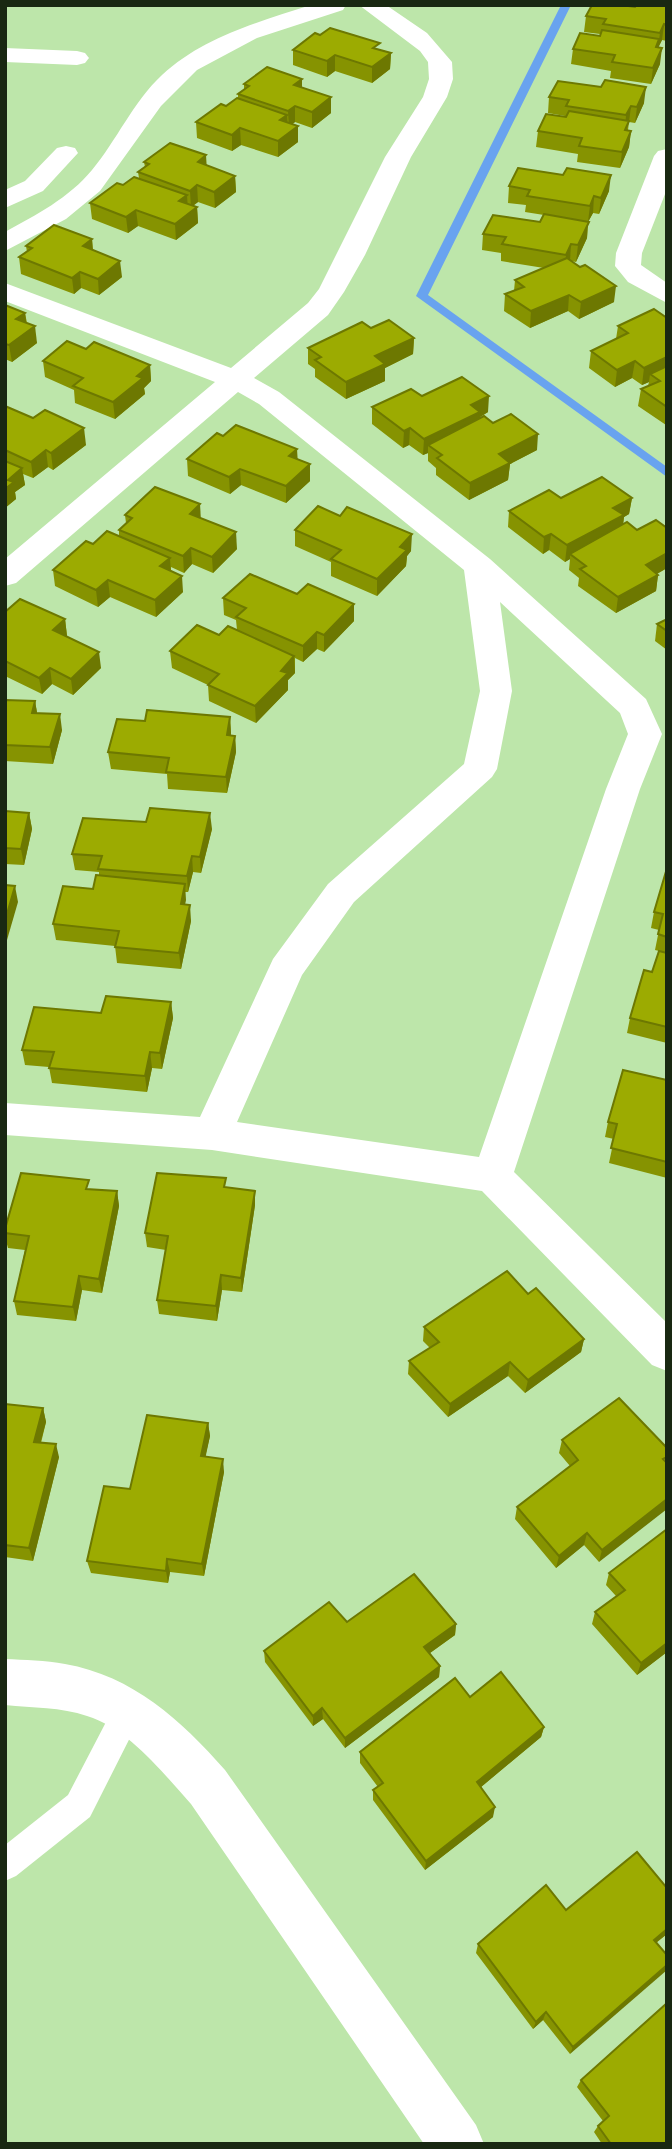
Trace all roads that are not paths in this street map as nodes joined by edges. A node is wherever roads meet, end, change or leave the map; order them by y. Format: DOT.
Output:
graph roads {
  1 [pos="335,5"];
  2 [pos="370,5"];
  3 [pos="5,55"];
  4 [pos="77,58"];
  5 [pos="65,153"];
  6 [pos="667,156"];
  7 [pos="5,200"];
  8 [pos="5,243"];
  9 [pos="5,291"];
  10 [pos="667,295"];
  11 [pos="234,379"];
  12 [pos="479,566"];
  13 [pos="5,576"];
  14 [pos="5,1119"];
  15 [pos="212,1134"];
  16 [pos="493,1176"];
  17 [pos="667,1352"];
  18 [pos="5,1682"];
  19 [pos="128,1710"];
  20 [pos="5,1865"];
  21 [pos="457,2144"];
  1 -- 8 [label="street"];
  2 -- 11 [label="street"];
  3 -- 4 [label="street"];
  5 -- 7 [label="street"];
  6 -- 10 [label="street"];
  9 -- 11 [label="street"];
  11 -- 12 [label="street"];
  11 -- 13 [label="street"];
  12 -- 15 [label="street"];
  12 -- 16 [label="street"];
  14 -- 15 [label="street"];
  15 -- 16 [label="street"];
  16 -- 17 [label="street"];
  18 -- 19 [label="street"];
  19 -- 20 [label="lane"];
  19 -- 21 [label="street"];
}
